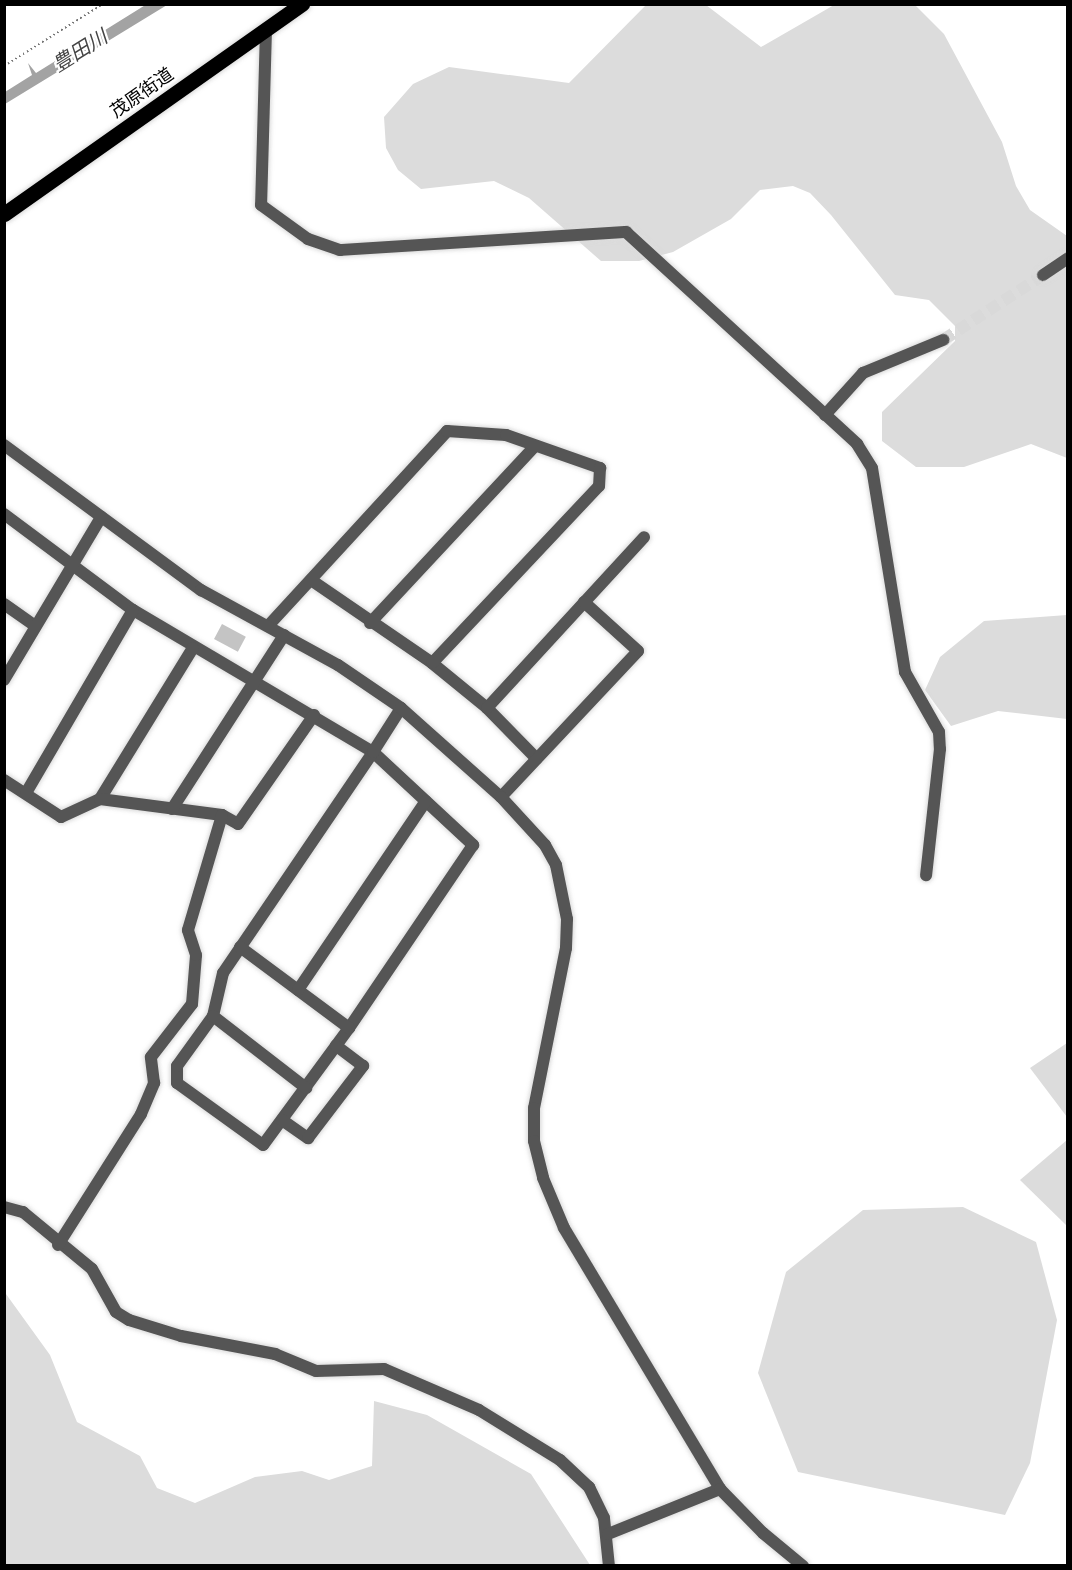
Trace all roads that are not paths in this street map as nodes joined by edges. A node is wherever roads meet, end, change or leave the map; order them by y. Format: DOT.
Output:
graph roads {
  1 [pos="302,4"];
  2 [pos="266,29"];
  3 [pos="4,214"];
  4 [pos="1068,258"];
  5 [pos="1043,275"];
  6 [pos="943,340"];
  7 [pos="825,415"];
  8 [pos="4,445"];
  9 [pos="534,447"];
  10 [pos="4,514"];
  11 [pos="101,517"];
  12 [pos="644,537"];
  13 [pos="72,566"];
  14 [pos="311,580"];
  15 [pos="584,602"];
  16 [pos="4,604"];
  17 [pos="133,610"];
  18 [pos="370,623"];
  19 [pos="35,626"];
  20 [pos="268,626"];
  21 [pos="284,635"];
  22 [pos="193,648"];
  23 [pos="432,663"];
  24 [pos="4,680"];
  25 [pos="252,681"];
  26 [pos="401,708"];
  27 [pos="487,708"];
  28 [pos="314,715"];
  29 [pos="373,752"];
  30 [pos="537,759"];
  31 [pos="4,780"];
  32 [pos="26,794"];
  33 [pos="501,797"];
  34 [pos="100,799"];
  35 [pos="426,801"];
  36 [pos="172,809"];
  37 [pos="222,815"];
  38 [pos="926,875"];
  39 [pos="240,947"];
  40 [pos="298,990"];
  41 [pos="213,1016"];
  42 [pos="349,1028"];
  43 [pos="336,1047"];
  44 [pos="306,1088"];
  45 [pos="282,1119"];
  46 [pos="4,1207"];
  47 [pos="58,1245"];
  48 [pos="720,1489"];
  49 [pos="608,1534"];
  50 [pos="609,1566"];
  51 [pos="803,1566"];
  1 -- 2 [label="main road, 茂原街道"];
  2 -- 3 [label="main road, 茂原街道"];
  2 -- 7 [label="street"];
  4 -- 5 [label="street"];
  6 -- 7 [label="street"];
  7 -- 38 [label="street"];
  8 -- 11 [label="street"];
  9 -- 14 [label="street"];
  9 -- 18 [label="street"];
  9 -- 23 [label="street"];
  10 -- 13 [label="street"];
  11 -- 13 [label="street"];
  11 -- 20 [label="street"];
  12 -- 15 [label="street"];
  13 -- 17 [label="street"];
  13 -- 19 [label="street"];
  14 -- 18 [label="street"];
  14 -- 20 [label="street"];
  15 -- 27 [label="street"];
  15 -- 30 [label="street"];
  16 -- 19 [label="street"];
  17 -- 22 [label="street"];
  17 -- 32 [label="street"];
  18 -- 23 [label="street"];
  19 -- 24 [label="street"];
  20 -- 21 [label="street"];
  21 -- 25 [label="street"];
  21 -- 26 [label="street"];
  22 -- 25 [label="street"];
  22 -- 34 [label="street"];
  23 -- 27 [label="street"];
  25 -- 28 [label="street"];
  25 -- 36 [label="street"];
  26 -- 29 [label="street"];
  26 -- 33 [label="street"];
  27 -- 30 [label="street"];
  28 -- 29 [label="street"];
  28 -- 37 [label="street"];
  29 -- 35 [label="street"];
  29 -- 39 [label="street"];
  30 -- 33 [label="street"];
  31 -- 32 [label="street"];
  32 -- 34 [label="street"];
  33 -- 48 [label="street"];
  34 -- 36 [label="street"];
  35 -- 40 [label="street"];
  35 -- 42 [label="street"];
  36 -- 37 [label="street"];
  37 -- 47 [label="street"];
  39 -- 40 [label="street"];
  39 -- 41 [label="street"];
  40 -- 42 [label="street"];
  41 -- 44 [label="street"];
  41 -- 45 [label="street"];
  42 -- 43 [label="street"];
  43 -- 44 [label="street"];
  43 -- 45 [label="street"];
  44 -- 45 [label="street"];
  46 -- 47 [label="street"];
  47 -- 49 [label="street"];
  48 -- 49 [label="street"];
  48 -- 51 [label="street"];
  49 -- 50 [label="street"];
}
